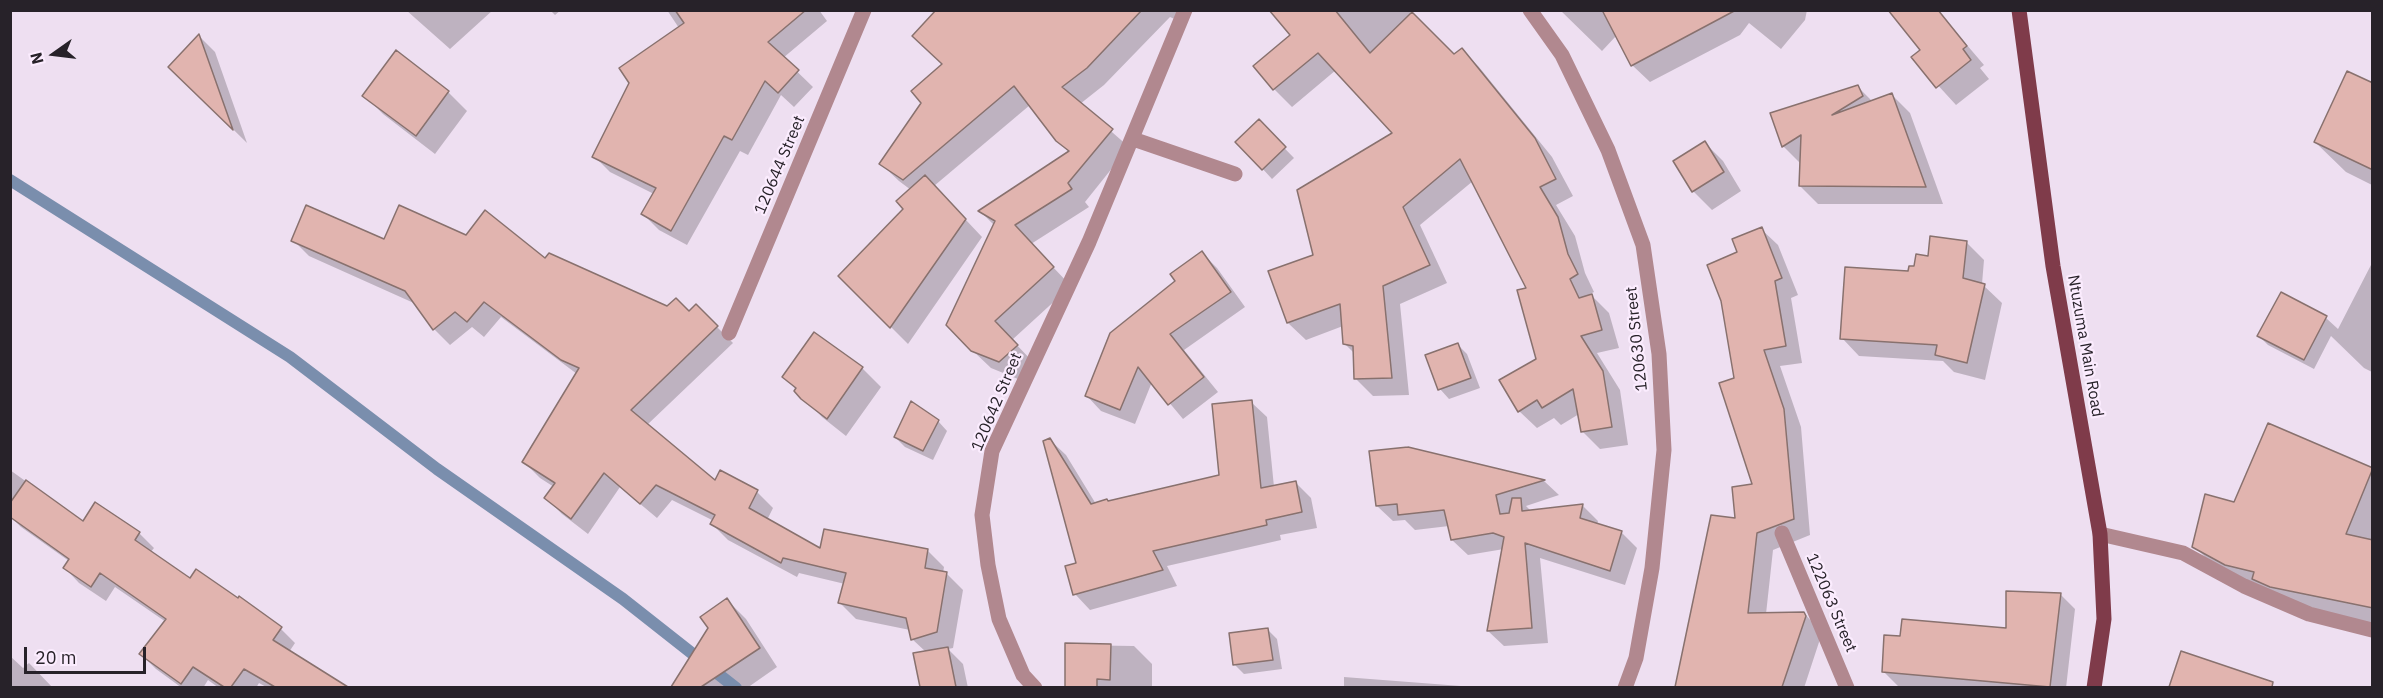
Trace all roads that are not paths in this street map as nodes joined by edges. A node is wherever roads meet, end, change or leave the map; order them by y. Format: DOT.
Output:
graph roads {
  1 [pos="864,10"];
  2 [pos="1185,10"];
  3 [pos="1530,10"];
  4 [pos="2019,10"];
  5 [pos="1133,140"];
  6 [pos="1235,174"];
  7 [pos="729,333"];
  8 [pos="1782,533"];
  9 [pos="2100,534"];
  10 [pos="2373,630"];
  11 [pos="1035,687"];
  12 [pos="1624,687"];
  13 [pos="1847,687"];
  14 [pos="2094,687"];
  1 -- 7 [label="street, 120644 Street"];
  2 -- 5 [label="street, 120642 Street"];
  3 -- 12 [label="street, 120630 Street"];
  4 -- 9 [label="main road, Ntuzuma Main Road"];
  5 -- 6 [label="street"];
  5 -- 11 [label="street, 120642 Street"];
  8 -- 13 [label="street, 122063 Street"];
  9 -- 10 [label="street"];
  9 -- 14 [label="main road, Ntuzuma Main Road"];
}
